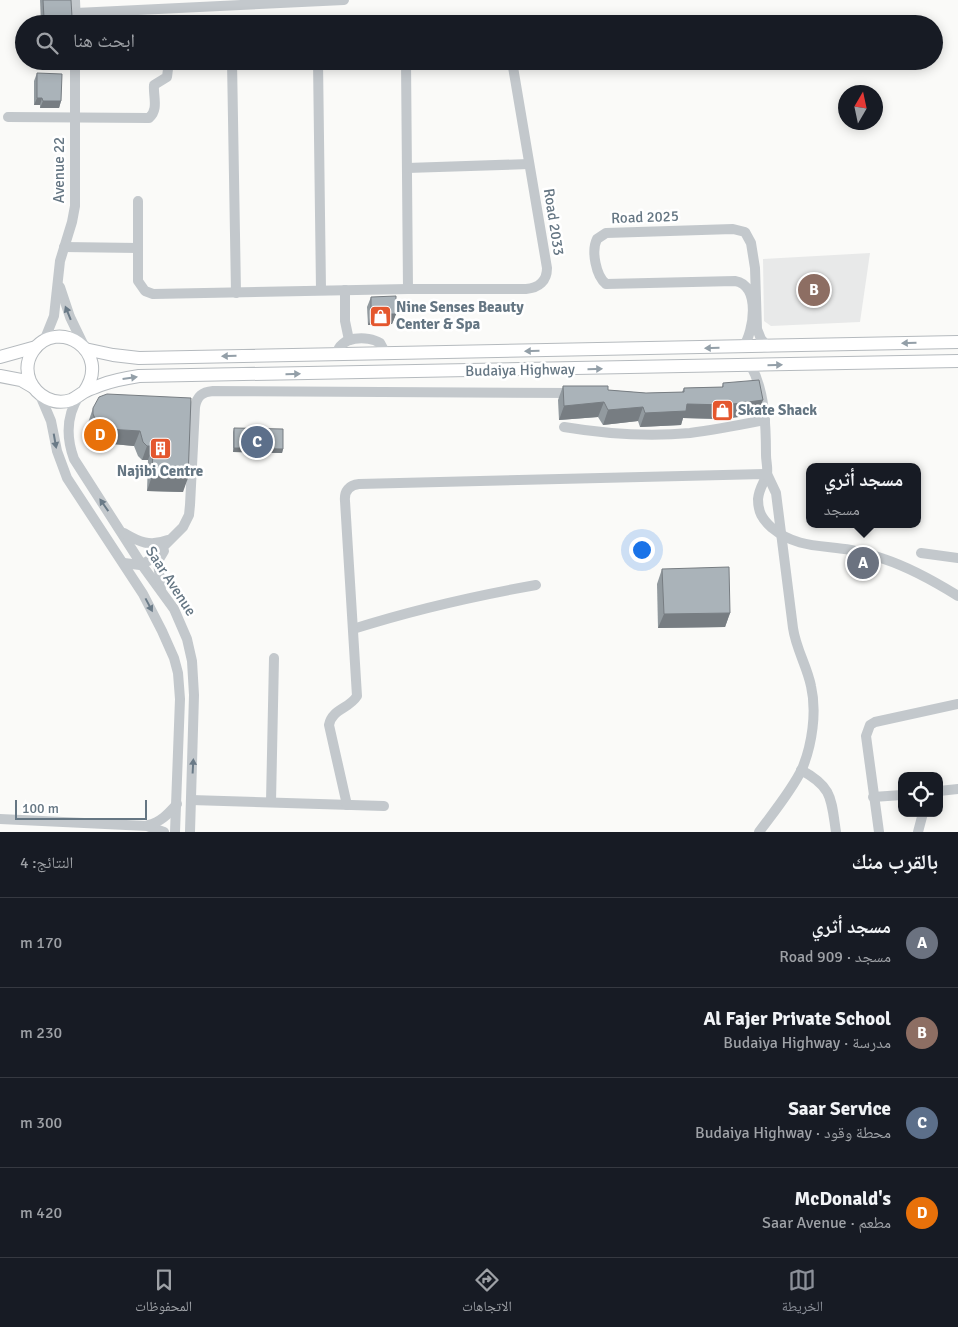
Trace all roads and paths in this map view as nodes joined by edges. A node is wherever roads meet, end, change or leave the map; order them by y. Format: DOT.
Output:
graph roads {
  1 [pos="75,0"];
  2 [pos="344,0"];
  3 [pos="76,12"];
  4 [pos="75,70"];
  5 [pos="168,70"];
  6 [pos="232,70"];
  7 [pos="318,70"];
  8 [pos="406,70"];
  9 [pos="513,70"];
  10 [pos="8,117"];
  11 [pos="74,118"];
  12 [pos="529,164"];
  13 [pos="407,168"];
  14 [pos="138,201"];
  15 [pos="64,247"];
  16 [pos="138,248"];
  17 [pos="755,268"];
  18 [pos="58,276"];
  19 [pos="735,281"];
  20 [pos="408,289"];
  21 [pos="321,290"];
  22 [pos="345,290"];
  23 [pos="236,293"];
  24 [pos="349,340"];
  25 [pos="958,342"];
  26 [pos="40,344"];
  27 [pos="743,347"];
  28 [pos="768,347"];
  29 [pos="85,348"];
  30 [pos="337,354"];
  31 [pos="386,354"];
  32 [pos="0,357"];
  33 [pos="958,361"];
  34 [pos="751,366"];
  35 [pos="0,376"];
  36 [pos="36,391"];
  37 [pos="582,393"];
  38 [pos="82,394"];
  39 [pos="765,420"];
  40 [pos="564,428"];
  41 [pos="766,474"];
  42 [pos="121,531"];
  43 [pos="780,535"];
  44 [pos="174,538"];
  45 [pos="921,553"];
  46 [pos="958,558"];
  47 [pos="124,563"];
  48 [pos="142,565"];
  49 [pos="536,584"];
  50 [pos="161,590"];
  51 [pos="958,596"];
  52 [pos="354,629"];
  53 [pos="274,658"];
  54 [pos="958,704"];
  55 [pos="801,770"];
  56 [pos="958,789"];
  57 [pos="943,791"];
  58 [pos="898,795"];
  59 [pos="873,797"];
  60 [pos="191,800"];
  61 [pos="271,802"];
  62 [pos="176,804"];
  63 [pos="347,805"];
  64 [pos="384,806"];
  65 [pos="922,817"];
  66 [pos="0,819"];
  67 [pos="147,826"];
  68 [pos="75,827"];
  69 [pos="164,832"];
  70 [pos="175,832"];
  71 [pos="190,832"];
  72 [pos="759,832"];
  73 [pos="836,832"];
  74 [pos="879,832"];
  75 [pos="918,832"];
  1 -- 3 [label="street"];
  2 -- 3 [label="street"];
  4 -- 11 [label="street, Avenue 22"];
  5 -- 11 [label="street"];
  6 -- 23 [label="street"];
  7 -- 21 [label="street"];
  8 -- 13 [label="street"];
  9 -- 12 [label="street, Road 2033"];
  10 -- 11 [label="street"];
  11 -- 15 [label="street, Avenue 22"];
  12 -- 13 [label="street"];
  12 -- 20 [label="street, Road 2033"];
  13 -- 20 [label="street"];
  14 -- 16 [label="street, Road 2033"];
  15 -- 16 [label="street"];
  15 -- 18 [label="street, Avenue 22"];
  16 -- 23 [label="street, Road 2033"];
  17 -- 19 [label="street"];
  17 -- 19 [label="street, Road 2025"];
  17 -- 28 [label="street, Road 2025"];
  18 -- 26 [label="street, Avenue 22"];
  29 -- 18 [label="street, Avenue 22, one-way"];
  19 -- 27 [label="street"];
  20 -- 22 [label="street, Road 2033"];
  21 -- 22 [label="street, Road 2033"];
  21 -- 23 [label="street, Road 2033"];
  22 -- 24 [label="street"];
  24 -- 30 [label="street"];
  24 -- 31 [label="street"];
  25 -- 28 [label="main road, Budaiya Highway, one-way"];
  26 -- 29 [label="main road"];
  26 -- 32 [label="main road"];
  26 -- 36 [label="main road"];
  27 -- 28 [label="main road, Budaiya Highway"];
  27 -- 31 [label="main road, Budaiya Highway, one-way"];
  30 -- 29 [label="main road, Budaiya Highway, one-way"];
  29 -- 38 [label="main road"];
  30 -- 31 [label="main road, Budaiya Highway"];
  34 -- 33 [label="main road, Budaiya Highway, one-way"];
  38 -- 34 [label="main road, Budaiya Highway, one-way"];
  34 -- 39 [label="street"];
  35 -- 36 [label="main road"];
  36 -- 38 [label="main road"];
  36 -- 47 [label="street, Saar Avenue, one-way"];
  37 -- 44 [label="street"];
  42 -- 38 [label="street, Saar Avenue, one-way"];
  39 -- 40 [label="street"];
  39 -- 41 [label="street"];
  41 -- 43 [label="street"];
  41 -- 43 [label="street"];
  41 -- 52 [label="street"];
  42 -- 44 [label="street"];
  42 -- 48 [label="street, Saar Avenue"];
  43 -- 51 [label="street"];
  43 -- 55 [label="street"];
  44 -- 48 [label="street"];
  44 -- 50 [label="street"];
  45 -- 46 [label="street"];
  47 -- 48 [label="street"];
  47 -- 62 [label="street, Saar Avenue, one-way"];
  48 -- 50 [label="street, Saar Avenue"];
  49 -- 52 [label="street"];
  60 -- 50 [label="street, Saar Avenue, one-way"];
  52 -- 63 [label="street"];
  53 -- 61 [label="street"];
  54 -- 59 [label="street"];
  55 -- 72 [label="street"];
  55 -- 73 [label="street"];
  56 -- 57 [label="street"];
  58 -- 59 [label="street"];
  59 -- 74 [label="street"];
  60 -- 61 [label="street"];
  60 -- 71 [label="street, Saar Avenue"];
  61 -- 63 [label="street"];
  62 -- 67 [label="street"];
  62 -- 70 [label="street, Saar Avenue"];
  63 -- 64 [label="street"];
  65 -- 75 [label="street"];
  66 -- 68 [label="street"];
  67 -- 68 [label="street"];
  67 -- 69 [label="street"];
}
